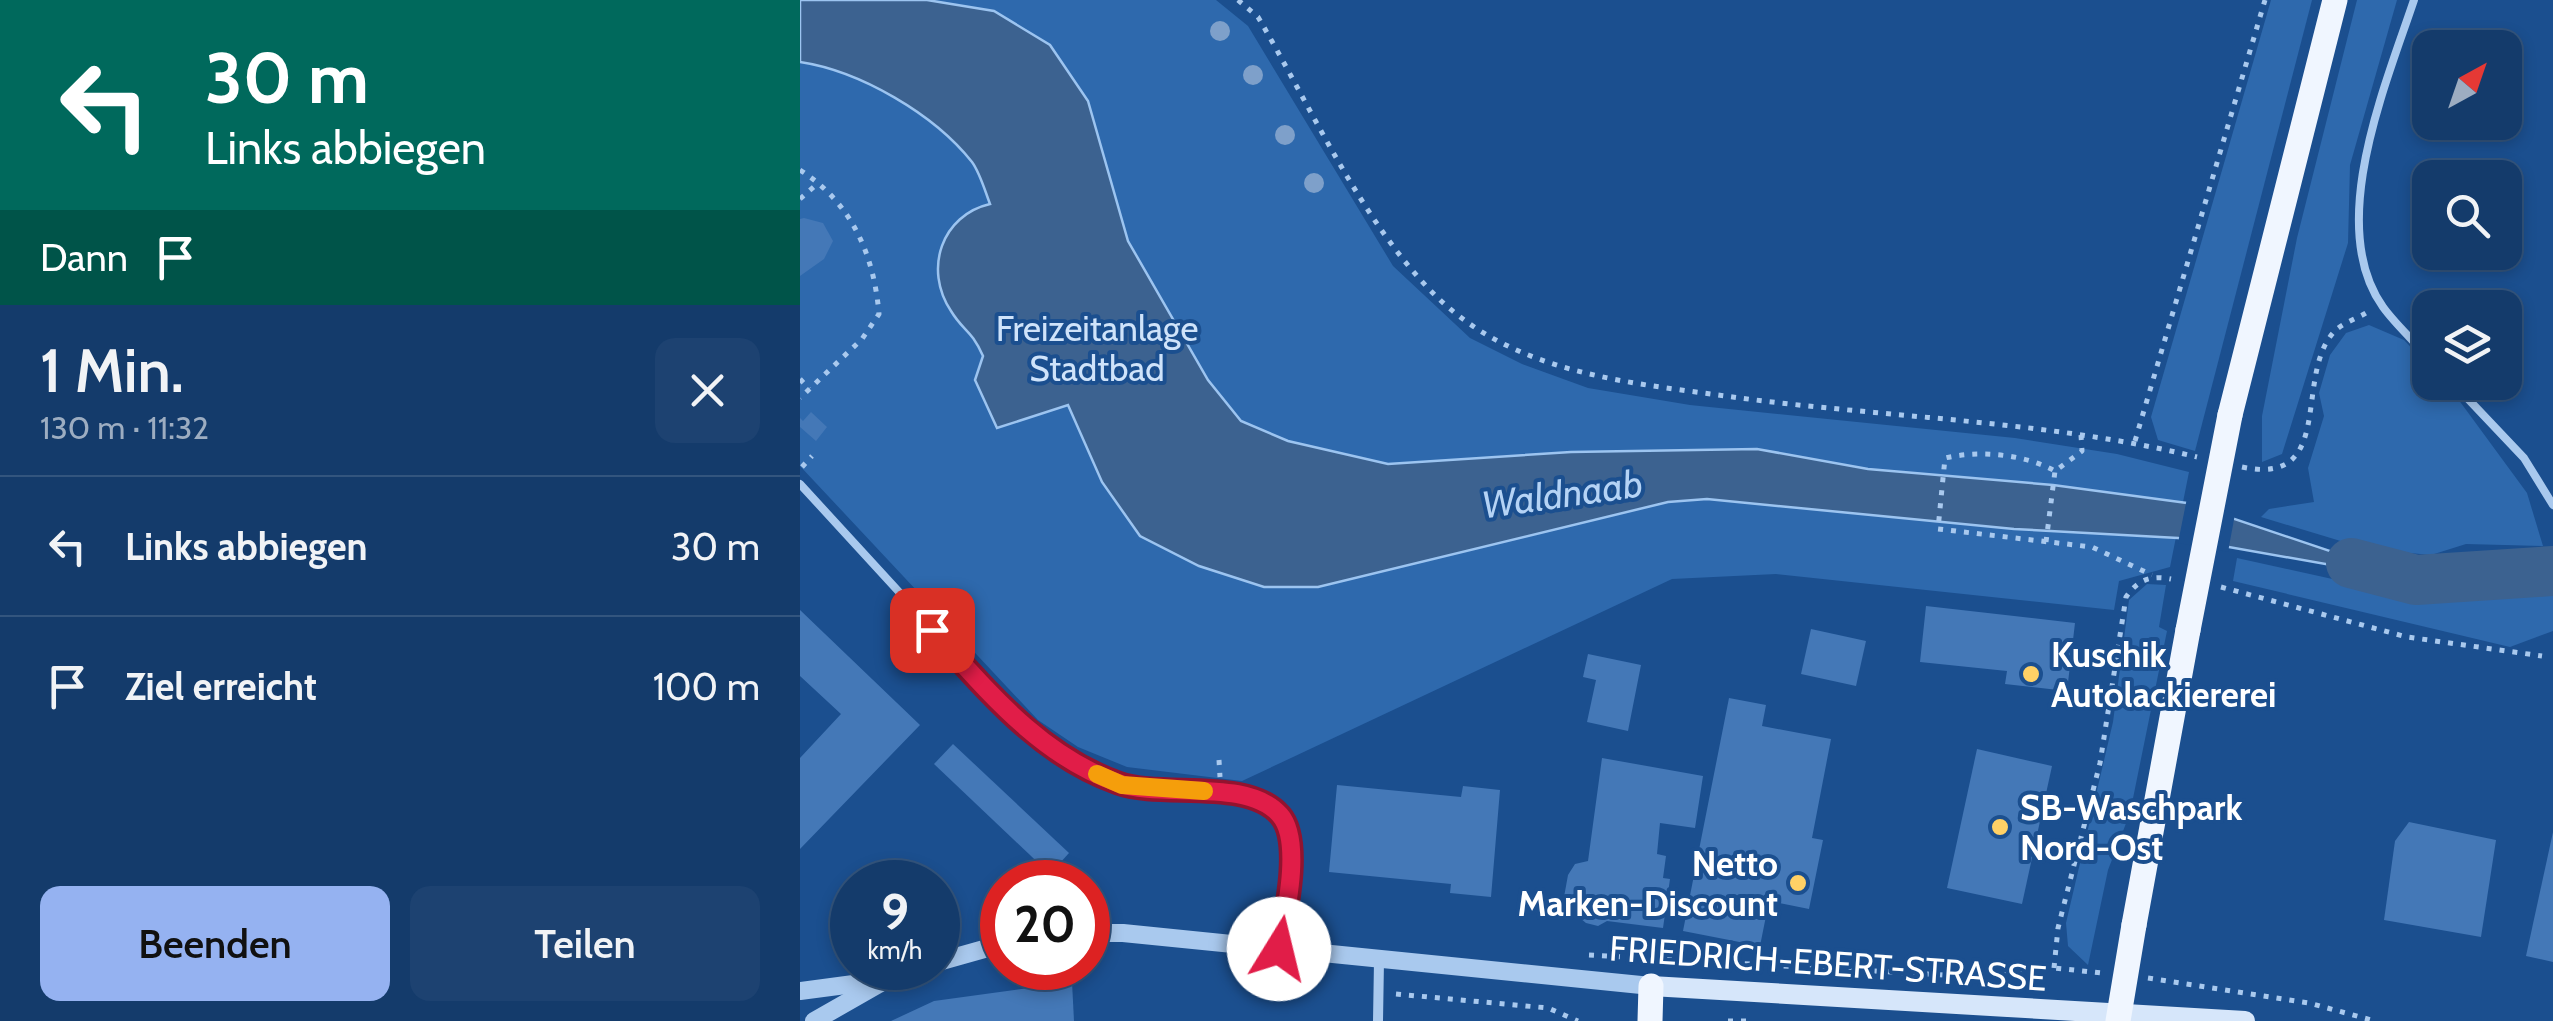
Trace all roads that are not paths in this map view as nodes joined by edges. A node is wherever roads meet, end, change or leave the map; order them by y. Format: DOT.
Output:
graph roads {
  1 [pos="2335,0"];
  2 [pos="2414,0"];
  3 [pos="2412,339"];
  4 [pos="2469,400"];
  5 [pos="800,484"];
  6 [pos="2553,504"];
  7 [pos="1110,935"];
  8 [pos="1279,949"];
  9 [pos="1379,961"];
  10 [pos="1651,986"];
  11 [pos="830,987"];
  12 [pos="868,990"];
  13 [pos="800,991"];
  14 [pos="814,1021"];
  15 [pos="1378,1021"];
  16 [pos="1650,1021"];
  17 [pos="2118,1021"];
  18 [pos="2245,1021"];
  1 -- 17 [label="main road, bridge"];
  2 -- 3 [label="lane"];
  4 -- 6 [label="lane"];
  5 -- 8 [label="lane"];
  7 -- 8 [label="street, FRIEDRICH-EBERT-STRASSE"];
  8 -- 9 [label="street, FRIEDRICH-EBERT-STRASSE"];
  9 -- 10 [label="street, FRIEDRICH-EBERT-STRASSE"];
  9 -- 15 [label="street"];
  10 -- 16 [label="main road"];
  10 -- 18 [label="main road, FRIEDRICH-EBERT-STRASSE"];
  11 -- 13 [label="street"];
  12 -- 14 [label="street"];
}
